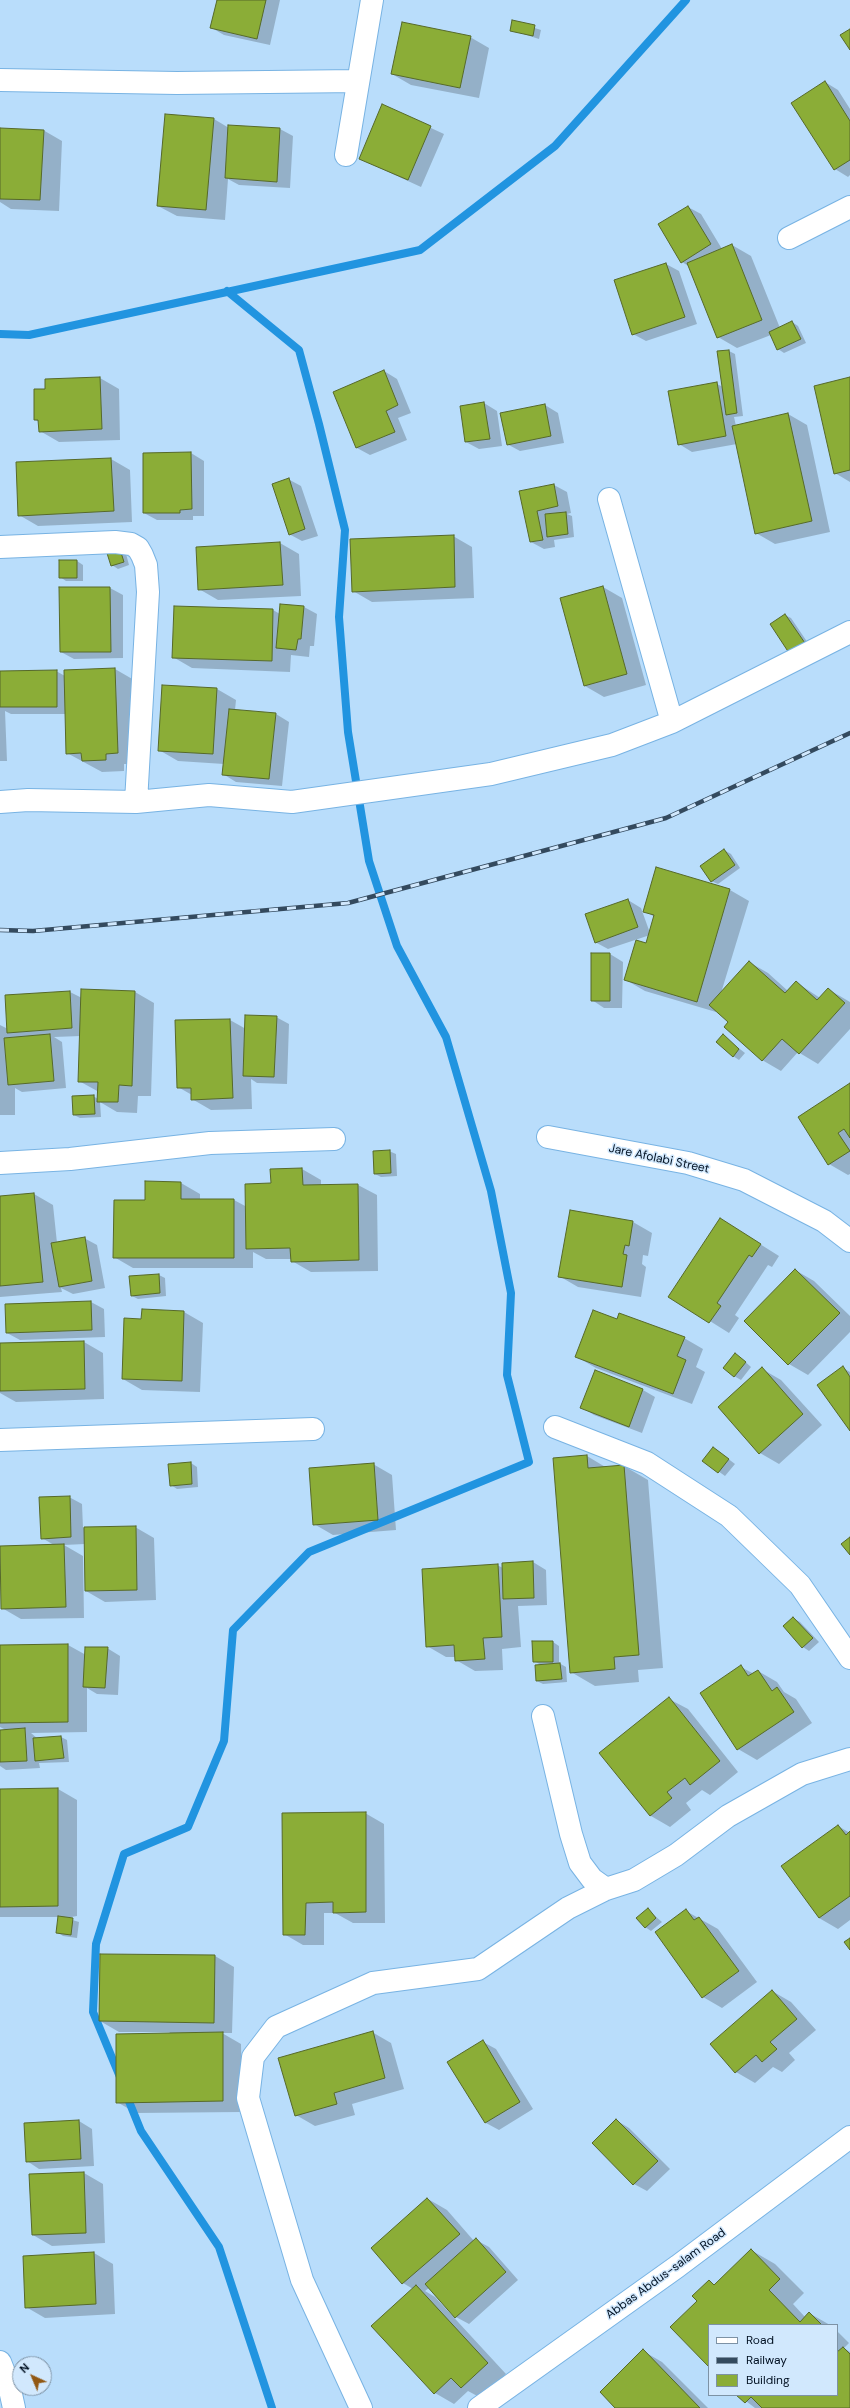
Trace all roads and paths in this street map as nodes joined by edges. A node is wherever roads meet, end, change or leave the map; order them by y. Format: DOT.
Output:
graph roads {
  1 [pos="372,0"];
  2 [pos="0,80"];
  3 [pos="358,81"];
  4 [pos="346,155"];
  5 [pos="850,207"];
  6 [pos="789,238"];
  7 [pos="609,499"];
  8 [pos="0,547"];
  9 [pos="850,632"];
  10 [pos="672,722"];
  11 [pos="0,802"];
  12 [pos="136,802"];
  13 [pos="548,1137"];
  14 [pos="334,1139"];
  15 [pos="0,1163"];
  16 [pos="850,1241"];
  17 [pos="555,1427"];
  18 [pos="313,1429"];
  19 [pos="0,1440"];
  20 [pos="850,1658"];
  21 [pos="543,1716"];
  22 [pos="850,1759"];
  23 [pos="606,1889"];
  24 [pos="850,2137"];
  25 [pos="0,2362"];
  26 [pos="14,2408"];
  27 [pos="361,2408"];
  28 [pos="479,2408"];
  1 -- 3 [label="street"];
  2 -- 3 [label="street"];
  3 -- 4 [label="street"];
  5 -- 6 [label="street"];
  7 -- 10 [label="street"];
  8 -- 12 [label="street"];
  9 -- 10 [label="street"];
  10 -- 12 [label="street"];
  11 -- 12 [label="street"];
  13 -- 16 [label="street, Jare Afolabi Street"];
  14 -- 15 [label="street"];
  17 -- 20 [label="street"];
  18 -- 19 [label="street"];
  21 -- 23 [label="street"];
  22 -- 23 [label="street"];
  23 -- 27 [label="street"];
  24 -- 28 [label="street, Abbas Abdus-salam Road"];
  25 -- 26 [label="street"];
}
